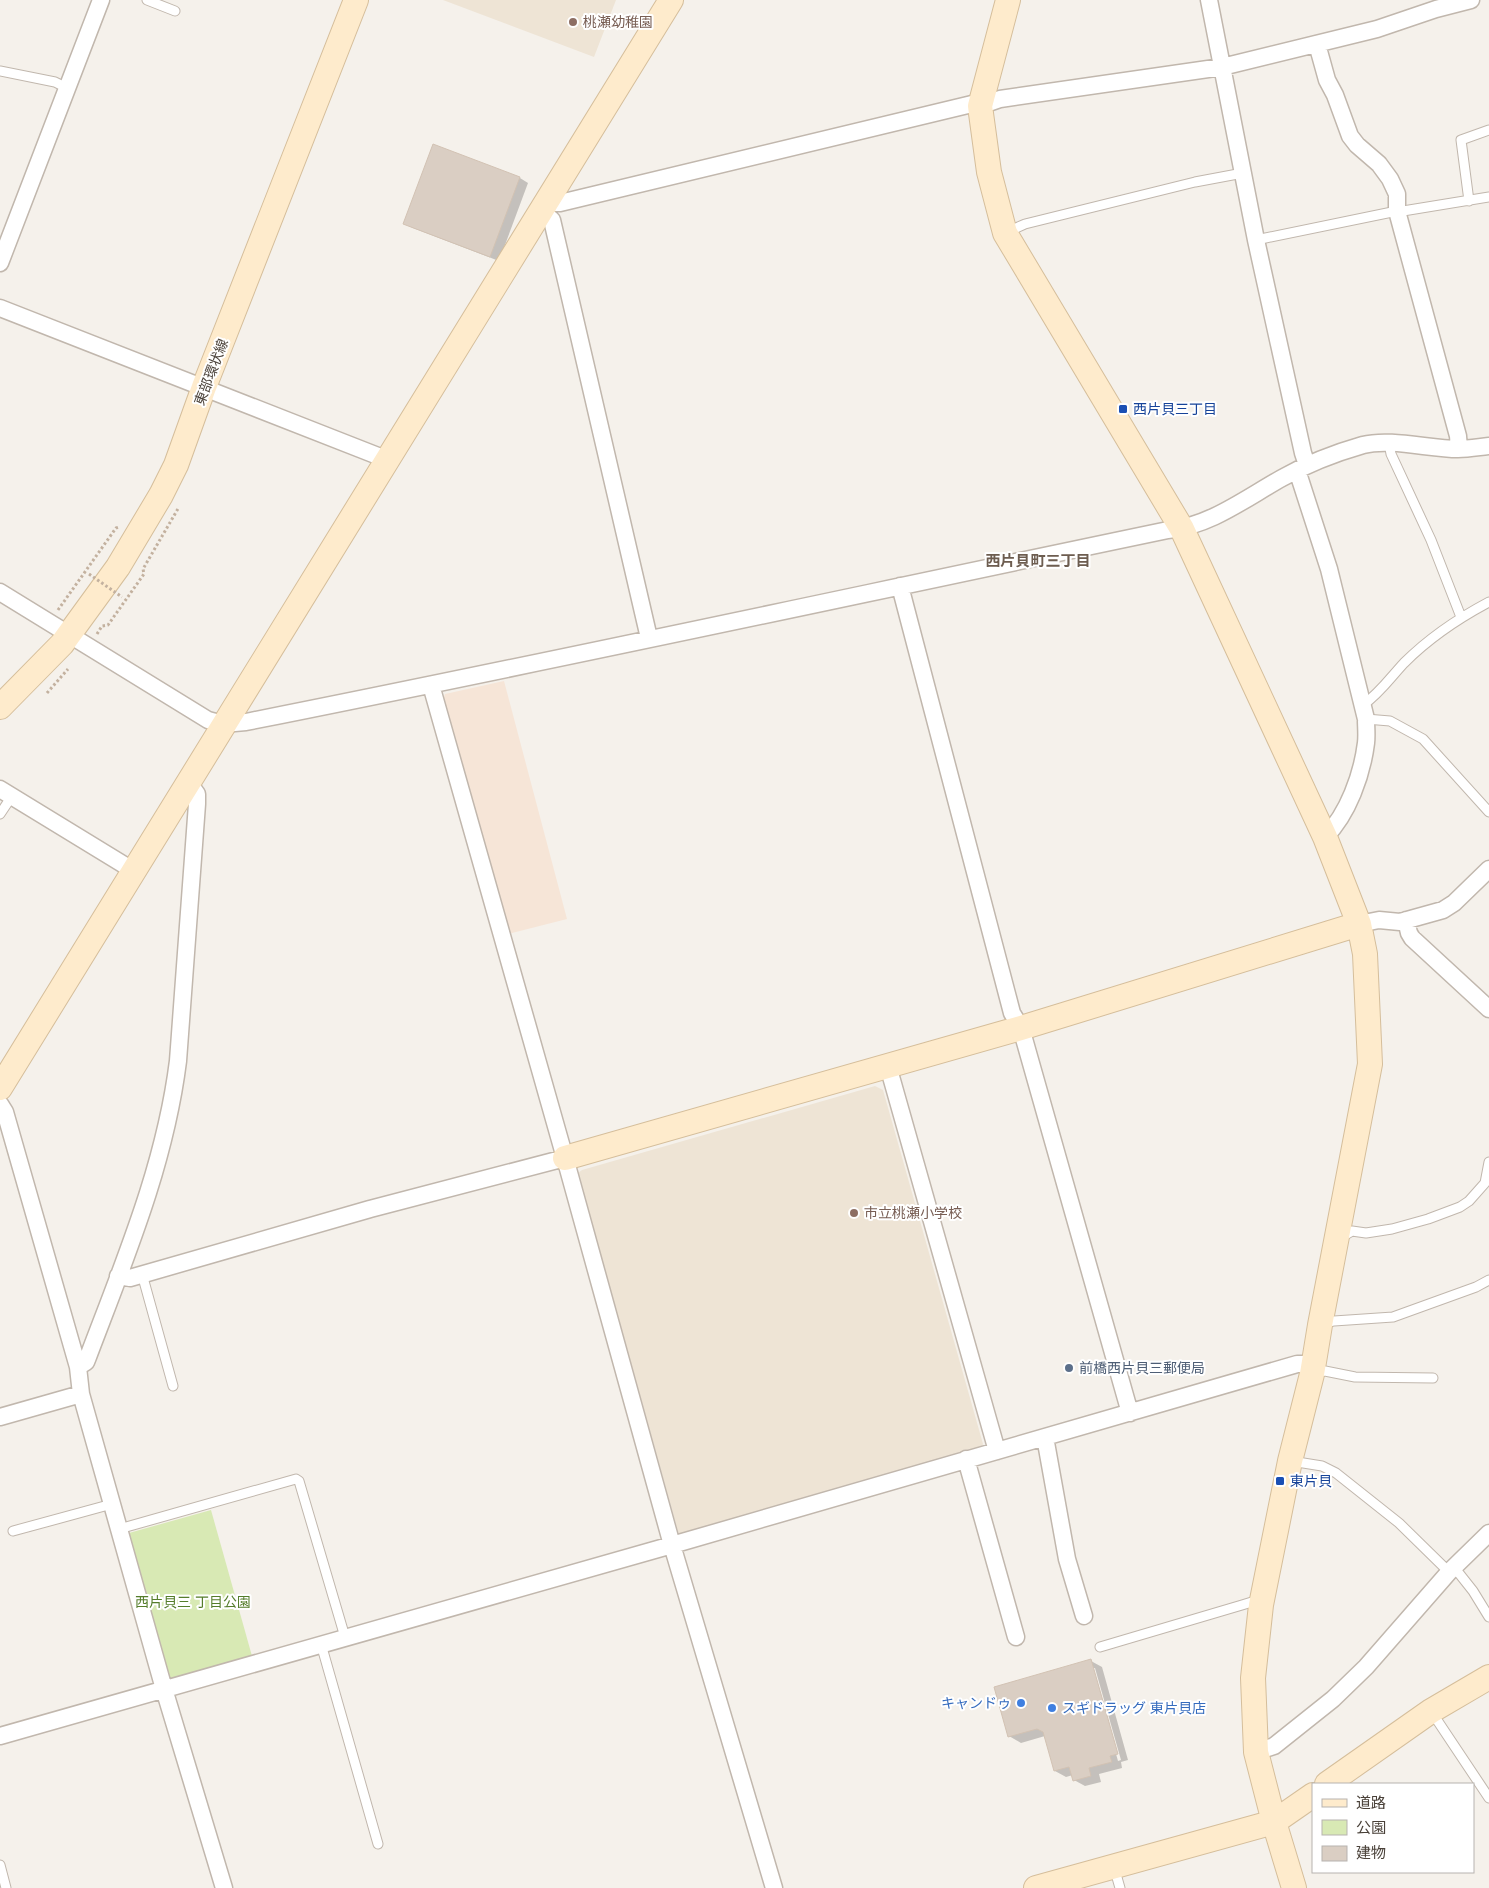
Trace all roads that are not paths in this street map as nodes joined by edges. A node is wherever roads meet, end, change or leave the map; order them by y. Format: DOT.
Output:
graph roads {
  1 [pos="101,0"];
  2 [pos="147,0"];
  3 [pos="356,0"];
  4 [pos="672,0"];
  5 [pos="1008,0"];
  6 [pos="1209,0"];
  7 [pos="1471,0"];
  8 [pos="1435,5"];
  9 [pos="175,11"];
  10 [pos="1317,44"];
  11 [pos="1222,67"];
  12 [pos="0,71"];
  13 [pos="67,88"];
  14 [pos="980,106"];
  15 [pos="1489,130"];
  16 [pos="1243,173"];
  17 [pos="1489,197"];
  18 [pos="1468,201"];
  19 [pos="545,204"];
  20 [pos="1397,211"];
  21 [pos="1005,233"];
  22 [pos="1256,240"];
  23 [pos="0,263"];
  24 [pos="0,308"];
  25 [pos="204,387"];
  26 [pos="1389,443"];
  27 [pos="1489,446"];
  28 [pos="1459,449"];
  29 [pos="387,462"];
  30 [pos="1302,468"];
  31 [pos="1182,529"];
  32 [pos="900,586"];
  33 [pos="0,592"];
  34 [pos="1489,602"];
  35 [pos="1461,617"];
  36 [pos="69,634"];
  37 [pos="649,638"];
  38 [pos="431,685"];
  39 [pos="0,707"];
  40 [pos="1365,712"];
  41 [pos="223,724"];
  42 [pos="189,783"];
  43 [pos="6,792"];
  44 [pos="1489,812"];
  45 [pos="0,814"];
  46 [pos="1325,837"];
  47 [pos="1489,869"];
  48 [pos="134,871"];
  49 [pos="1406,920"];
  50 [pos="1359,924"];
  51 [pos="1489,1009"];
  52 [pos="1021,1028"];
  53 [pos="888,1066"];
  54 [pos="0,1088"];
  55 [pos="0,1104"];
  56 [pos="565,1158"];
  57 [pos="1489,1162"];
  58 [pos="1337,1239"];
  59 [pos="142,1274"];
  60 [pos="118,1276"];
  61 [pos="1489,1280"];
  62 [pos="1320,1324"];
  63 [pos="78,1367"];
  64 [pos="1312,1374"];
  65 [pos="1433,1378"];
  66 [pos="173,1386"];
  67 [pos="81,1394"];
  68 [pos="1130,1413"];
  69 [pos="0,1417"];
  70 [pos="1044,1437"];
  71 [pos="997,1451"];
  72 [pos="966,1460"];
  73 [pos="1290,1461"];
  74 [pos="112,1504"];
  75 [pos="119,1529"];
  76 [pos="13,1531"];
  77 [pos="1489,1532"];
  78 [pos="672,1545"];
  79 [pos="1452,1570"];
  80 [pos="1261,1605"];
  81 [pos="1084,1616"];
  82 [pos="1489,1617"];
  83 [pos="345,1637"];
  84 [pos="1016,1637"];
  85 [pos="321,1644"];
  86 [pos="1100,1647"];
  87 [pos="1489,1677"];
  88 [pos="164,1689"];
  89 [pos="1431,1711"];
  90 [pos="0,1736"];
  91 [pos="1256,1752"];
  92 [pos="1329,1783"];
  93 [pos="1312,1796"];
  94 [pos="1489,1798"];
  95 [pos="1274,1822"];
  96 [pos="378,1844"];
  97 [pos="0,1865"];
  98 [pos="1117,1878"];
  99 [pos="222,1887"];
  100 [pos="6,1888"];
  101 [pos="774,1888"];
  102 [pos="1036,1888"];
  103 [pos="1294,1888"];
  1 -- 13 [label="street"];
  2 -- 9 [label="lane"];
  3 -- 25 [label="street, 東部環状線"];
  4 -- 19 [label="street"];
  5 -- 14 [label="street"];
  6 -- 11 [label="street"];
  7 -- 8 [label="street"];
  8 -- 10 [label="street"];
  10 -- 11 [label="street"];
  10 -- 20 [label="street"];
  11 -- 14 [label="street"];
  11 -- 16 [label="street"];
  12 -- 13 [label="lane"];
  13 -- 23 [label="street"];
  14 -- 19 [label="street"];
  14 -- 21 [label="street"];
  15 -- 18 [label="lane"];
  16 -- 21 [label="lane"];
  16 -- 22 [label="street"];
  17 -- 18 [label="lane"];
  18 -- 20 [label="lane"];
  19 -- 29 [label="street"];
  19 -- 37 [label="street"];
  20 -- 22 [label="lane"];
  20 -- 28 [label="street"];
  21 -- 31 [label="street"];
  22 -- 30 [label="street"];
  24 -- 25 [label="street"];
  25 -- 29 [label="street"];
  25 -- 36 [label="street, 東部環状線"];
  26 -- 28 [label="street"];
  26 -- 30 [label="street"];
  26 -- 35 [label="lane"];
  27 -- 28 [label="street"];
  29 -- 41 [label="street"];
  30 -- 31 [label="street"];
  30 -- 40 [label="street"];
  31 -- 32 [label="street"];
  31 -- 46 [label="street"];
  32 -- 37 [label="street"];
  32 -- 52 [label="street"];
  33 -- 36 [label="street"];
  34 -- 35 [label="lane"];
  35 -- 40 [label="lane"];
  36 -- 39 [label="street, 東部環状線"];
  36 -- 41 [label="street"];
  37 -- 38 [label="street"];
  38 -- 41 [label="street"];
  38 -- 56 [label="street"];
  40 -- 44 [label="lane"];
  40 -- 46 [label="street"];
  41 -- 42 [label="street"];
  42 -- 48 [label="street"];
  42 -- 60 [label="street"];
  43 -- 45 [label="lane"];
  43 -- 48 [label="street"];
  46 -- 50 [label="street"];
  47 -- 49 [label="street"];
  48 -- 54 [label="street"];
  49 -- 50 [label="street"];
  49 -- 51 [label="street"];
  50 -- 52 [label="street"];
  50 -- 58 [label="street"];
  52 -- 53 [label="street"];
  52 -- 68 [label="street"];
  53 -- 56 [label="street"];
  53 -- 71 [label="street"];
  55 -- 63 [label="street"];
  56 -- 59 [label="street"];
  56 -- 78 [label="street"];
  57 -- 58 [label="lane"];
  58 -- 62 [label="street"];
  59 -- 60 [label="street"];
  59 -- 66 [label="lane"];
  60 -- 63 [label="street"];
  61 -- 62 [label="lane"];
  62 -- 64 [label="street"];
  63 -- 67 [label="street"];
  64 -- 65 [label="lane"];
  64 -- 68 [label="street"];
  64 -- 73 [label="street"];
  67 -- 69 [label="street"];
  67 -- 74 [label="street"];
  68 -- 70 [label="street"];
  70 -- 71 [label="street"];
  70 -- 81 [label="street"];
  71 -- 72 [label="street"];
  72 -- 78 [label="street"];
  72 -- 84 [label="street"];
  73 -- 79 [label="lane"];
  73 -- 80 [label="street"];
  74 -- 75 [label="street"];
  74 -- 76 [label="lane"];
  75 -- 83 [label="lane"];
  75 -- 88 [label="street"];
  77 -- 79 [label="street"];
  78 -- 83 [label="street"];
  78 -- 101 [label="street"];
  79 -- 82 [label="lane"];
  79 -- 91 [label="street"];
  80 -- 86 [label="lane"];
  80 -- 91 [label="street"];
  83 -- 85 [label="street"];
  85 -- 88 [label="street"];
  85 -- 96 [label="lane"];
  87 -- 89 [label="street"];
  88 -- 90 [label="street"];
  88 -- 99 [label="street"];
  89 -- 92 [label="street"];
  89 -- 94 [label="lane"];
  91 -- 95 [label="street"];
  93 -- 95 [label="street"];
  95 -- 98 [label="street"];
  95 -- 103 [label="street"];
  97 -- 100 [label="lane"];
  98 -- 102 [label="street"];
}
